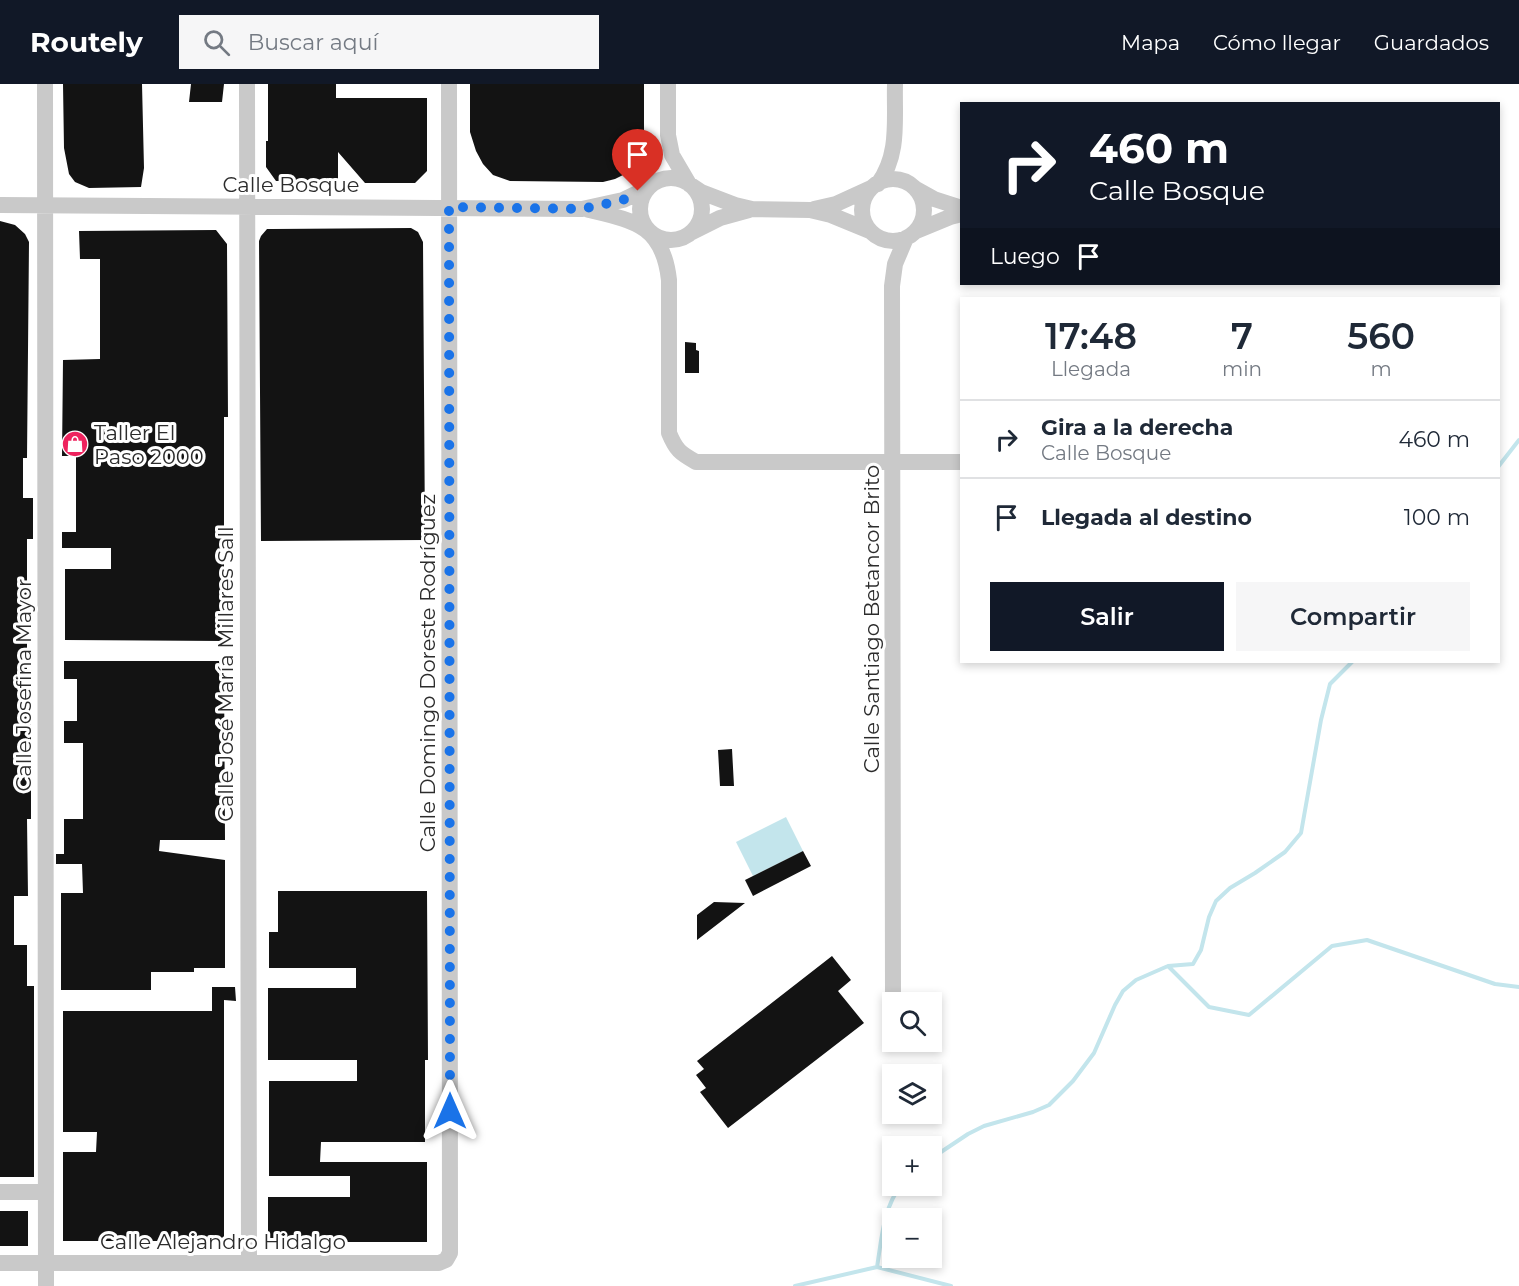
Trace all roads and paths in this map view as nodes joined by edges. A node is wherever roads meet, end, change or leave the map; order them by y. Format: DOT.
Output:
graph roads {
  1 [pos="45,84"];
  2 [pos="247,84"];
  3 [pos="449,84"];
  4 [pos="669,84"];
  5 [pos="895,84"];
  6 [pos="689,184"];
  7 [pos="875,186"];
  8 [pos="648,188"];
  9 [pos="914,188"];
  10 [pos="0,205"];
  11 [pos="45,205"];
  12 [pos="247,206"];
  13 [pos="449,207"];
  14 [pos="960,207"];
  15 [pos="582,209"];
  16 [pos="752,209"];
  17 [pos="810,210"];
  18 [pos="960,215"];
  19 [pos="647,230"];
  20 [pos="870,231"];
  21 [pos="692,232"];
  22 [pos="911,234"];
  23 [pos="893,461"];
  24 [pos="960,462"];
  25 [pos="893,992"];
  26 [pos="0,1192"];
  27 [pos="46,1192"];
  28 [pos="446,1260"];
  29 [pos="0,1263"];
  30 [pos="46,1263"];
  31 [pos="249,1263"];
  32 [pos="46,1286"];
  1 -- 11 [label="street, Calle Josefina Mayor"];
  2 -- 12 [label="street, Calle José María Millares Sall"];
  3 -- 13 [label="street, Calle Domingo Doreste Rodríguez"];
  4 -- 6 [label="street"];
  5 -- 7 [label="street"];
  6 -- 8 [label="street"];
  6 -- 16 [label="street"];
  6 -- 21 [label="street"];
  7 -- 9 [label="street"];
  7 -- 17 [label="street"];
  7 -- 20 [label="street"];
  8 -- 15 [label="street, Calle Bosque"];
  8 -- 19 [label="street"];
  9 -- 14 [label="street"];
  9 -- 22 [label="street"];
  10 -- 11 [label="street, Calle Bosque"];
  11 -- 12 [label="street, Calle Bosque"];
  11 -- 27 [label="street, Calle Josefina Mayor"];
  12 -- 13 [label="street, Calle Bosque"];
  12 -- 31 [label="street, Calle José María Millares Sall"];
  13 -- 15 [label="street, Calle Bosque"];
  13 -- 28 [label="street, Calle Domingo Doreste Rodríguez"];
  15 -- 19 [label="street, Calle Bosque"];
  16 -- 17 [label="street"];
  16 -- 21 [label="street"];
  17 -- 20 [label="street"];
  18 -- 22 [label="street"];
  19 -- 21 [label="street"];
  19 -- 23 [label="street"];
  20 -- 22 [label="street"];
  22 -- 23 [label="street, Calle Santiago Betancor Brito"];
  23 -- 24 [label="street"];
  23 -- 25 [label="street, Calle Santiago Betancor Brito"];
  26 -- 27 [label="street"];
  27 -- 30 [label="street, Calle Josefina Mayor"];
  28 -- 31 [label="street, Calle Alejandro Hidalgo"];
  29 -- 30 [label="street, Calle Alejandro Hidalgo"];
  30 -- 31 [label="street, Calle Alejandro Hidalgo"];
  30 -- 32 [label="street, Calle Josefina Mayor"];
}
